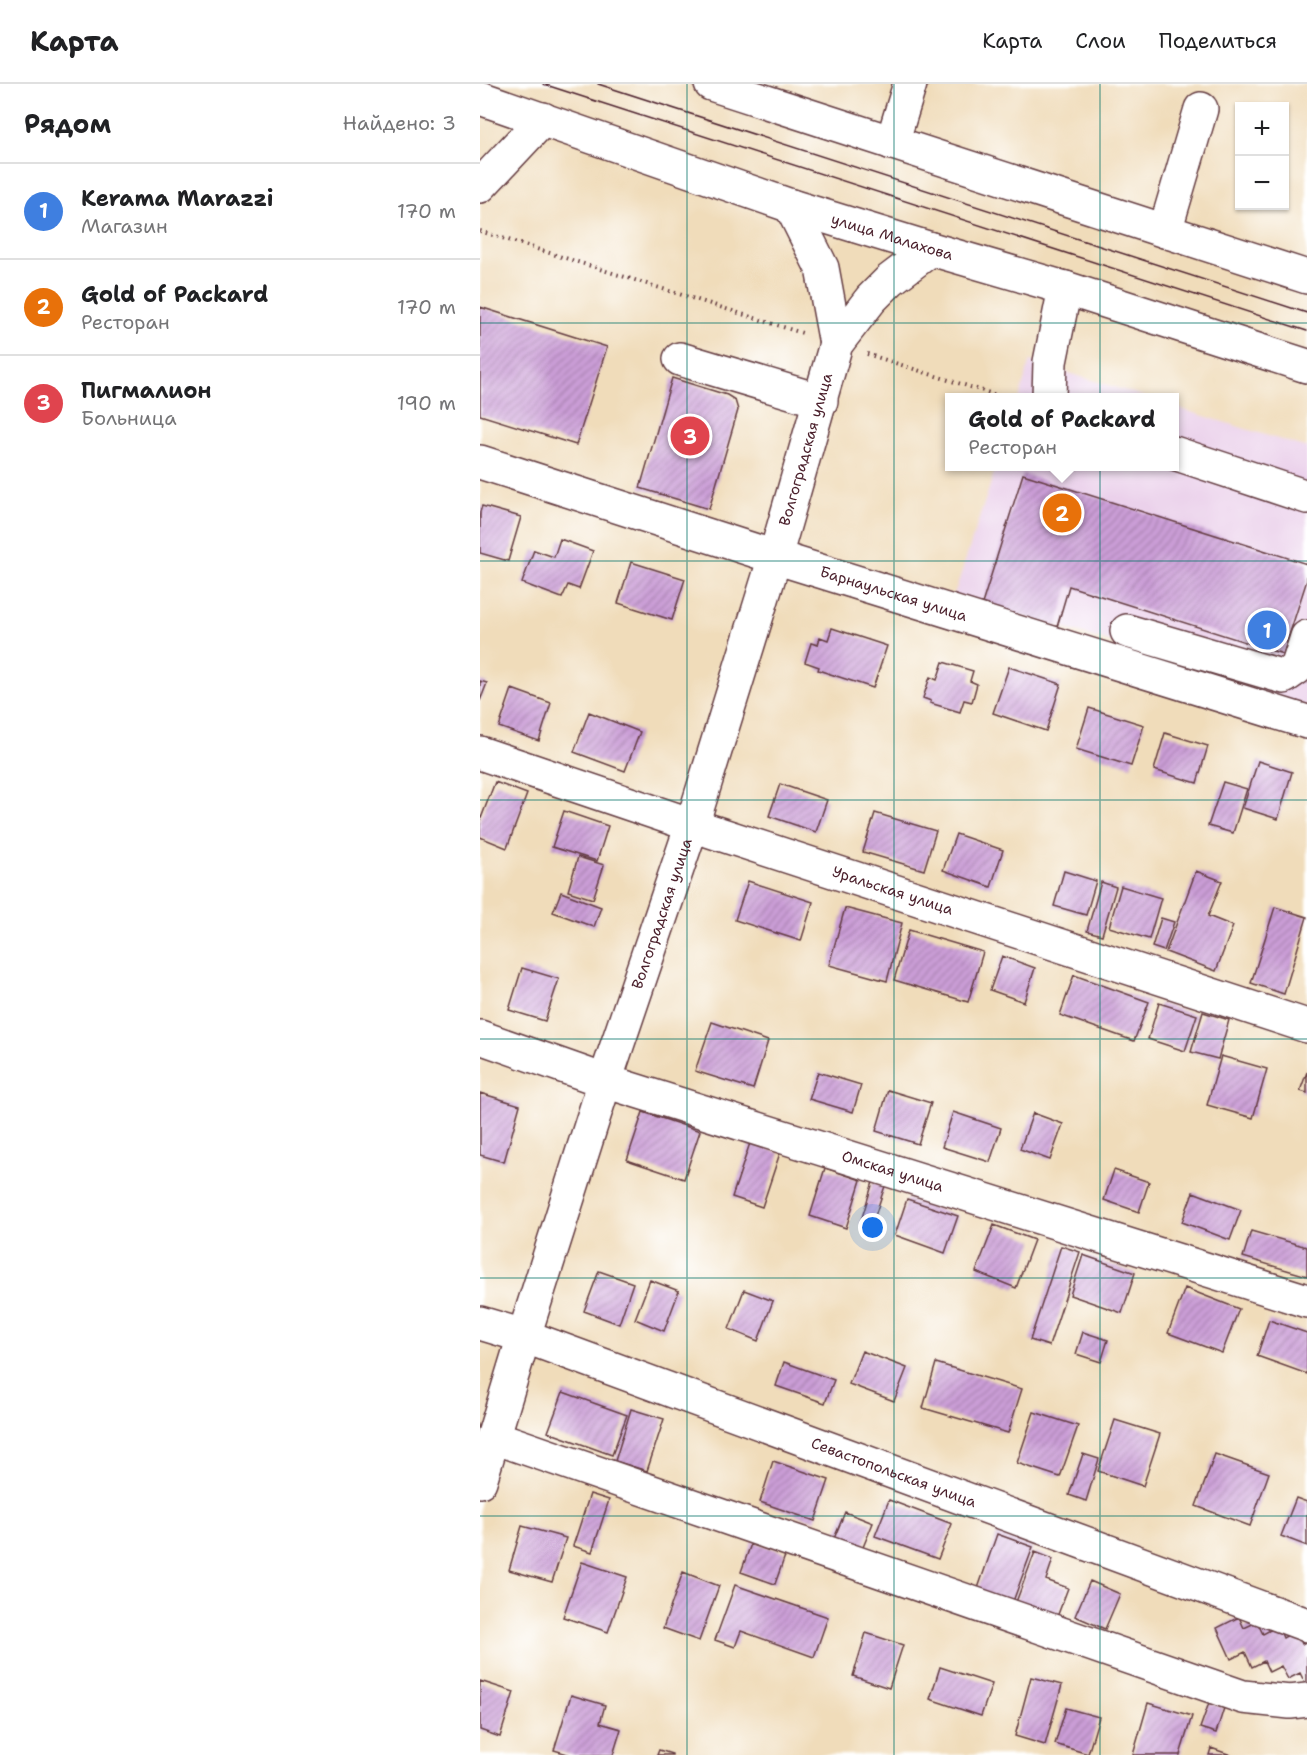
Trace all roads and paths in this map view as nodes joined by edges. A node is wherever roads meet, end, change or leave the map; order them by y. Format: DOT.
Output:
graph roads {
  1 [pos="711,84"];
  2 [pos="910,84"];
  3 [pos="480,98"];
  4 [pos="1201,109"];
  5 [pos="543,119"];
  6 [pos="892,143"];
  7 [pos="480,186"];
  8 [pos="791,206"];
  9 [pos="480,231"];
  10 [pos="1165,231"];
  11 [pos="931,249"];
  12 [pos="1307,277"];
  13 [pos="1065,288"];
  14 [pos="836,344"];
  15 [pos="680,359"];
  16 [pos="1307,366"];
  17 [pos="989,393"];
  18 [pos="1049,393"];
  19 [pos="821,401"];
  20 [pos="1179,455"];
  21 [pos="480,462"];
  22 [pos="1307,497"];
  23 [pos="775,557"];
  24 [pos="1127,631"];
  25 [pos="1307,637"];
  26 [pos="1307,722"];
  27 [pos="480,753"];
  28 [pos="692,825"];
  29 [pos="1307,1026"];
  30 [pos="480,1037"];
  31 [pos="605,1081"];
  32 [pos="1307,1301"];
  33 [pos="480,1323"];
  34 [pos="524,1336"];
  35 [pos="494,1437"];
  36 [pos="480,1481"];
  37 [pos="1307,1625"];
  38 [pos="1307,1700"];
  1 -- 6 [label="street"];
  2 -- 6 [label="street"];
  3 -- 5 [label="street, улица Малахова"];
  4 -- 10 [label="street"];
  5 -- 7 [label="street"];
  5 -- 8 [label="street, улица Малахова"];
  6 -- 10 [label="street"];
  8 -- 11 [label="street, улица Малахова"];
  8 -- 14 [label="street, Волгоградская улица"];
  9 -- 14 [label="path"];
  10 -- 12 [label="street"];
  11 -- 13 [label="street, улица Малахова"];
  11 -- 14 [label="street, Волгоградская улица"];
  13 -- 16 [label="street, улица Малахова"];
  13 -- 18 [label="street"];
  14 -- 17 [label="path"];
  14 -- 19 [label="street, Волгоградская улица"];
  15 -- 19 [label="street"];
  19 -- 23 [label="street, Волгоградская улица"];
  20 -- 22 [label="street"];
  21 -- 23 [label="street, Барнаульская улица"];
  23 -- 26 [label="street, Барнаульская улица"];
  23 -- 28 [label="street, Волгоградская улица"];
  24 -- 25 [label="street"];
  27 -- 28 [label="street, Уральская улица"];
  28 -- 29 [label="street, Уральская улица"];
  28 -- 31 [label="street, Волгоградская улица"];
  30 -- 31 [label="street, Омская улица"];
  31 -- 32 [label="street, Омская улица"];
  31 -- 34 [label="street, Волгоградская улица"];
  33 -- 34 [label="street, Севастопольская улица"];
  34 -- 35 [label="street, Волгоградская улица"];
  34 -- 37 [label="street, Севастопольская улица"];
  35 -- 36 [label="street, Волгоградская улица"];
  35 -- 38 [label="street"];
}
